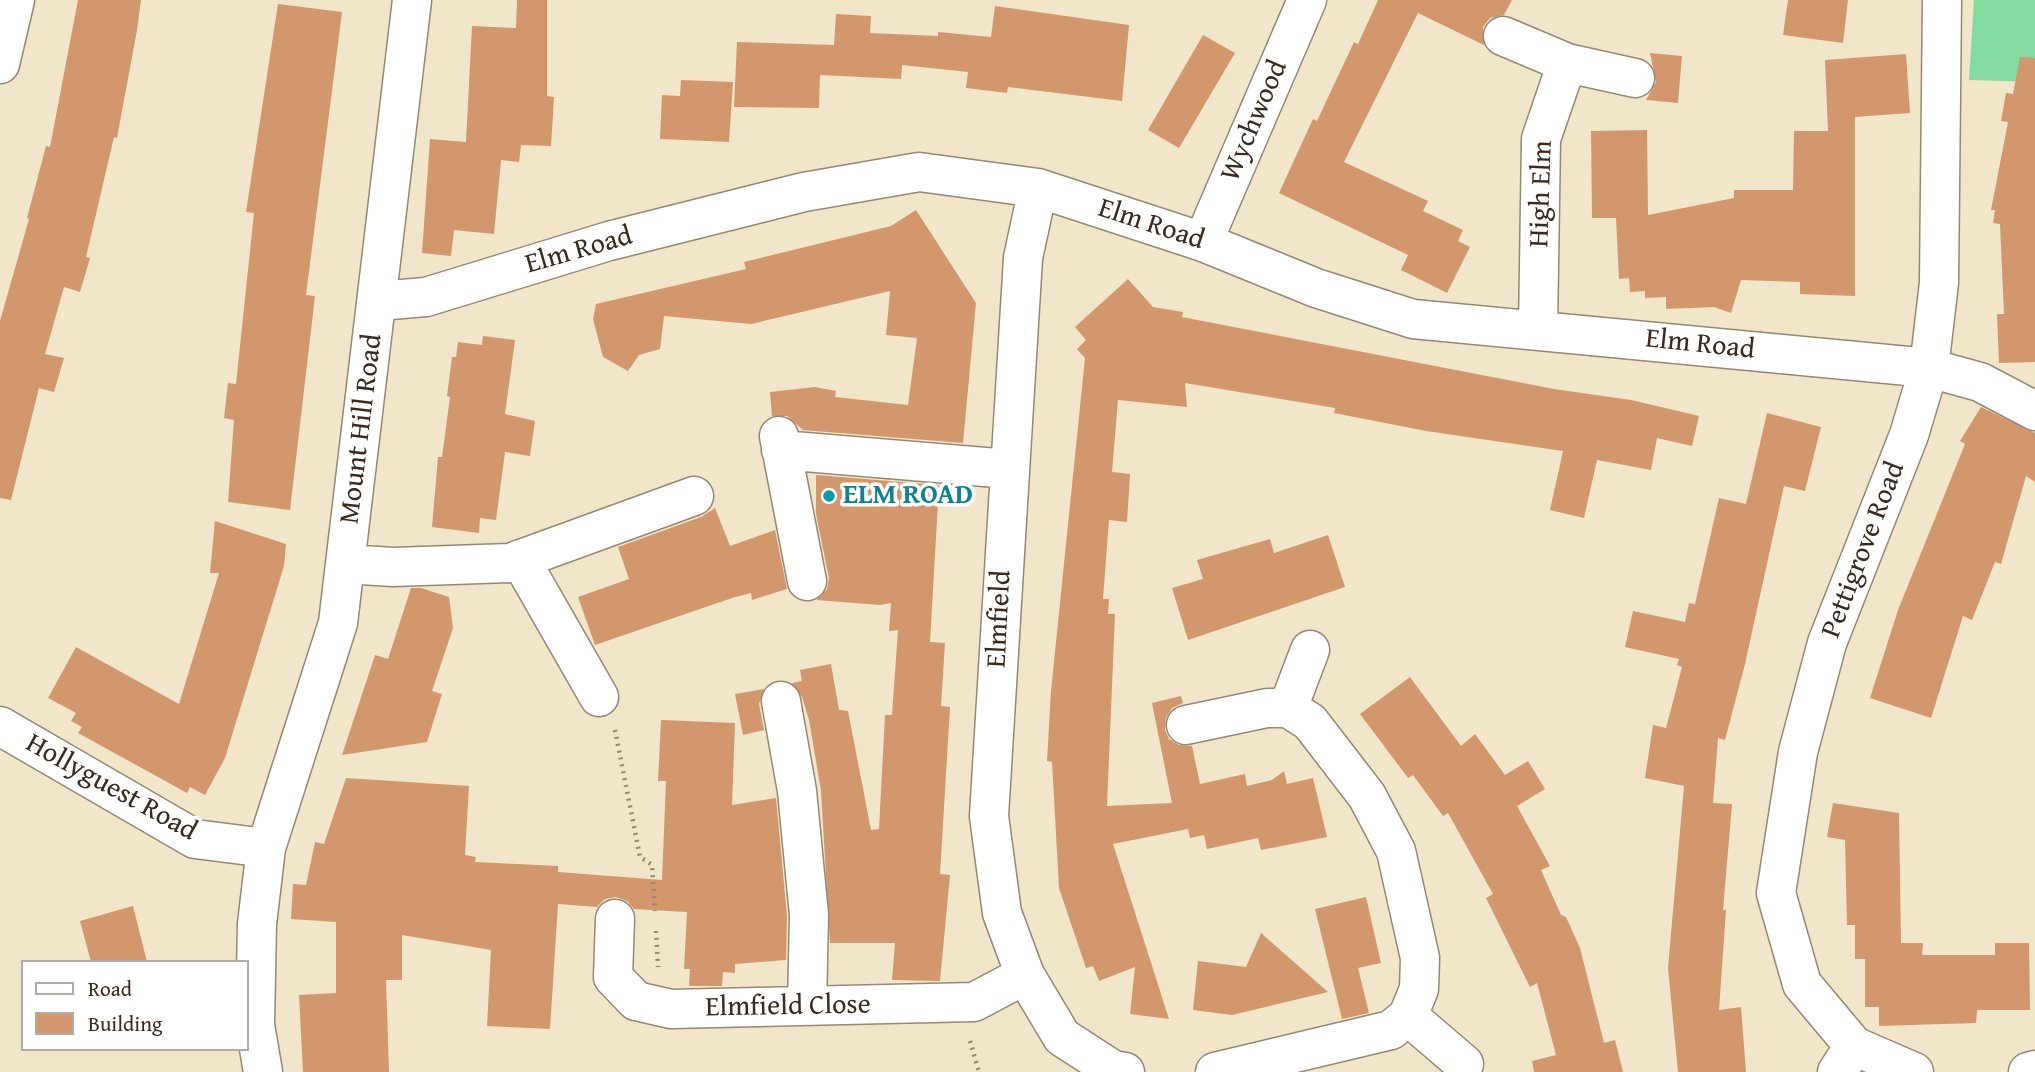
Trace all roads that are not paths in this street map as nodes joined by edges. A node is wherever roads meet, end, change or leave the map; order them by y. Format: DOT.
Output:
graph roads {
  1 [pos="15,0"];
  2 [pos="412,0"];
  3 [pos="1307,0"];
  4 [pos="1942,0"];
  5 [pos="1503,36"];
  6 [pos="1567,63"];
  7 [pos="0,64"];
  8 [pos="1635,78"];
  9 [pos="1038,188"];
  10 [pos="1203,242"];
  11 [pos="378,301"];
  12 [pos="1538,330"];
  13 [pos="1929,368"];
  14 [pos="2035,411"];
  15 [pos="1009,468"];
  16 [pos="694,496"];
  17 [pos="520,559"];
  18 [pos="345,564"];
  19 [pos="807,581"];
  20 [pos="1310,650"];
  21 [pos="599,697"];
  22 [pos="781,701"];
  23 [pos="1288,708"];
  24 [pos="1186,725"];
  25 [pos="0,726"];
  26 [pos="266,848"];
  27 [pos="615,919"];
  28 [pos="1025,975"];
  29 [pos="807,1006"];
  30 [pos="1408,1016"];
  31 [pos="1845,1059"];
  32 [pos="1464,1064"];
  33 [pos="2035,1070"];
  34 [pos="263,1072"];
  35 [pos="1125,1072"];
  36 [pos="1215,1072"];
  37 [pos="1914,1072"];
  38 [pos="2028,1072"];
  1 -- 7 [label="street"];
  2 -- 11 [label="street, Mount Hill Road"];
  3 -- 10 [label="street, Wychwood"];
  4 -- 13 [label="street, Pettigrove Road"];
  5 -- 6 [label="street"];
  6 -- 8 [label="street"];
  6 -- 12 [label="street, High Elm"];
  9 -- 10 [label="street, Elm Road"];
  9 -- 11 [label="street, Elm Road"];
  9 -- 15 [label="street, Elmfield"];
  10 -- 12 [label="street, Elm Road"];
  11 -- 18 [label="street, Mount Hill Road"];
  12 -- 13 [label="street, Elm Road"];
  13 -- 14 [label="street, Elm Road"];
  13 -- 31 [label="street, Pettigrove Road"];
  15 -- 19 [label="street"];
  15 -- 28 [label="street, Elmfield"];
  16 -- 17 [label="street"];
  17 -- 18 [label="street"];
  17 -- 21 [label="street"];
  18 -- 26 [label="street, Mount Hill Road"];
  20 -- 23 [label="street"];
  22 -- 29 [label="street"];
  23 -- 24 [label="street"];
  23 -- 30 [label="street"];
  25 -- 26 [label="street, Hollyguest Road"];
  26 -- 34 [label="street, Mount Hill Road"];
  27 -- 29 [label="street, Elmfield Close"];
  28 -- 29 [label="street, Elmfield Close"];
  28 -- 35 [label="street, Elmfield"];
  30 -- 32 [label="street"];
  30 -- 36 [label="street"];
  31 -- 37 [label="street"];
  33 -- 38 [label="street"];
}
